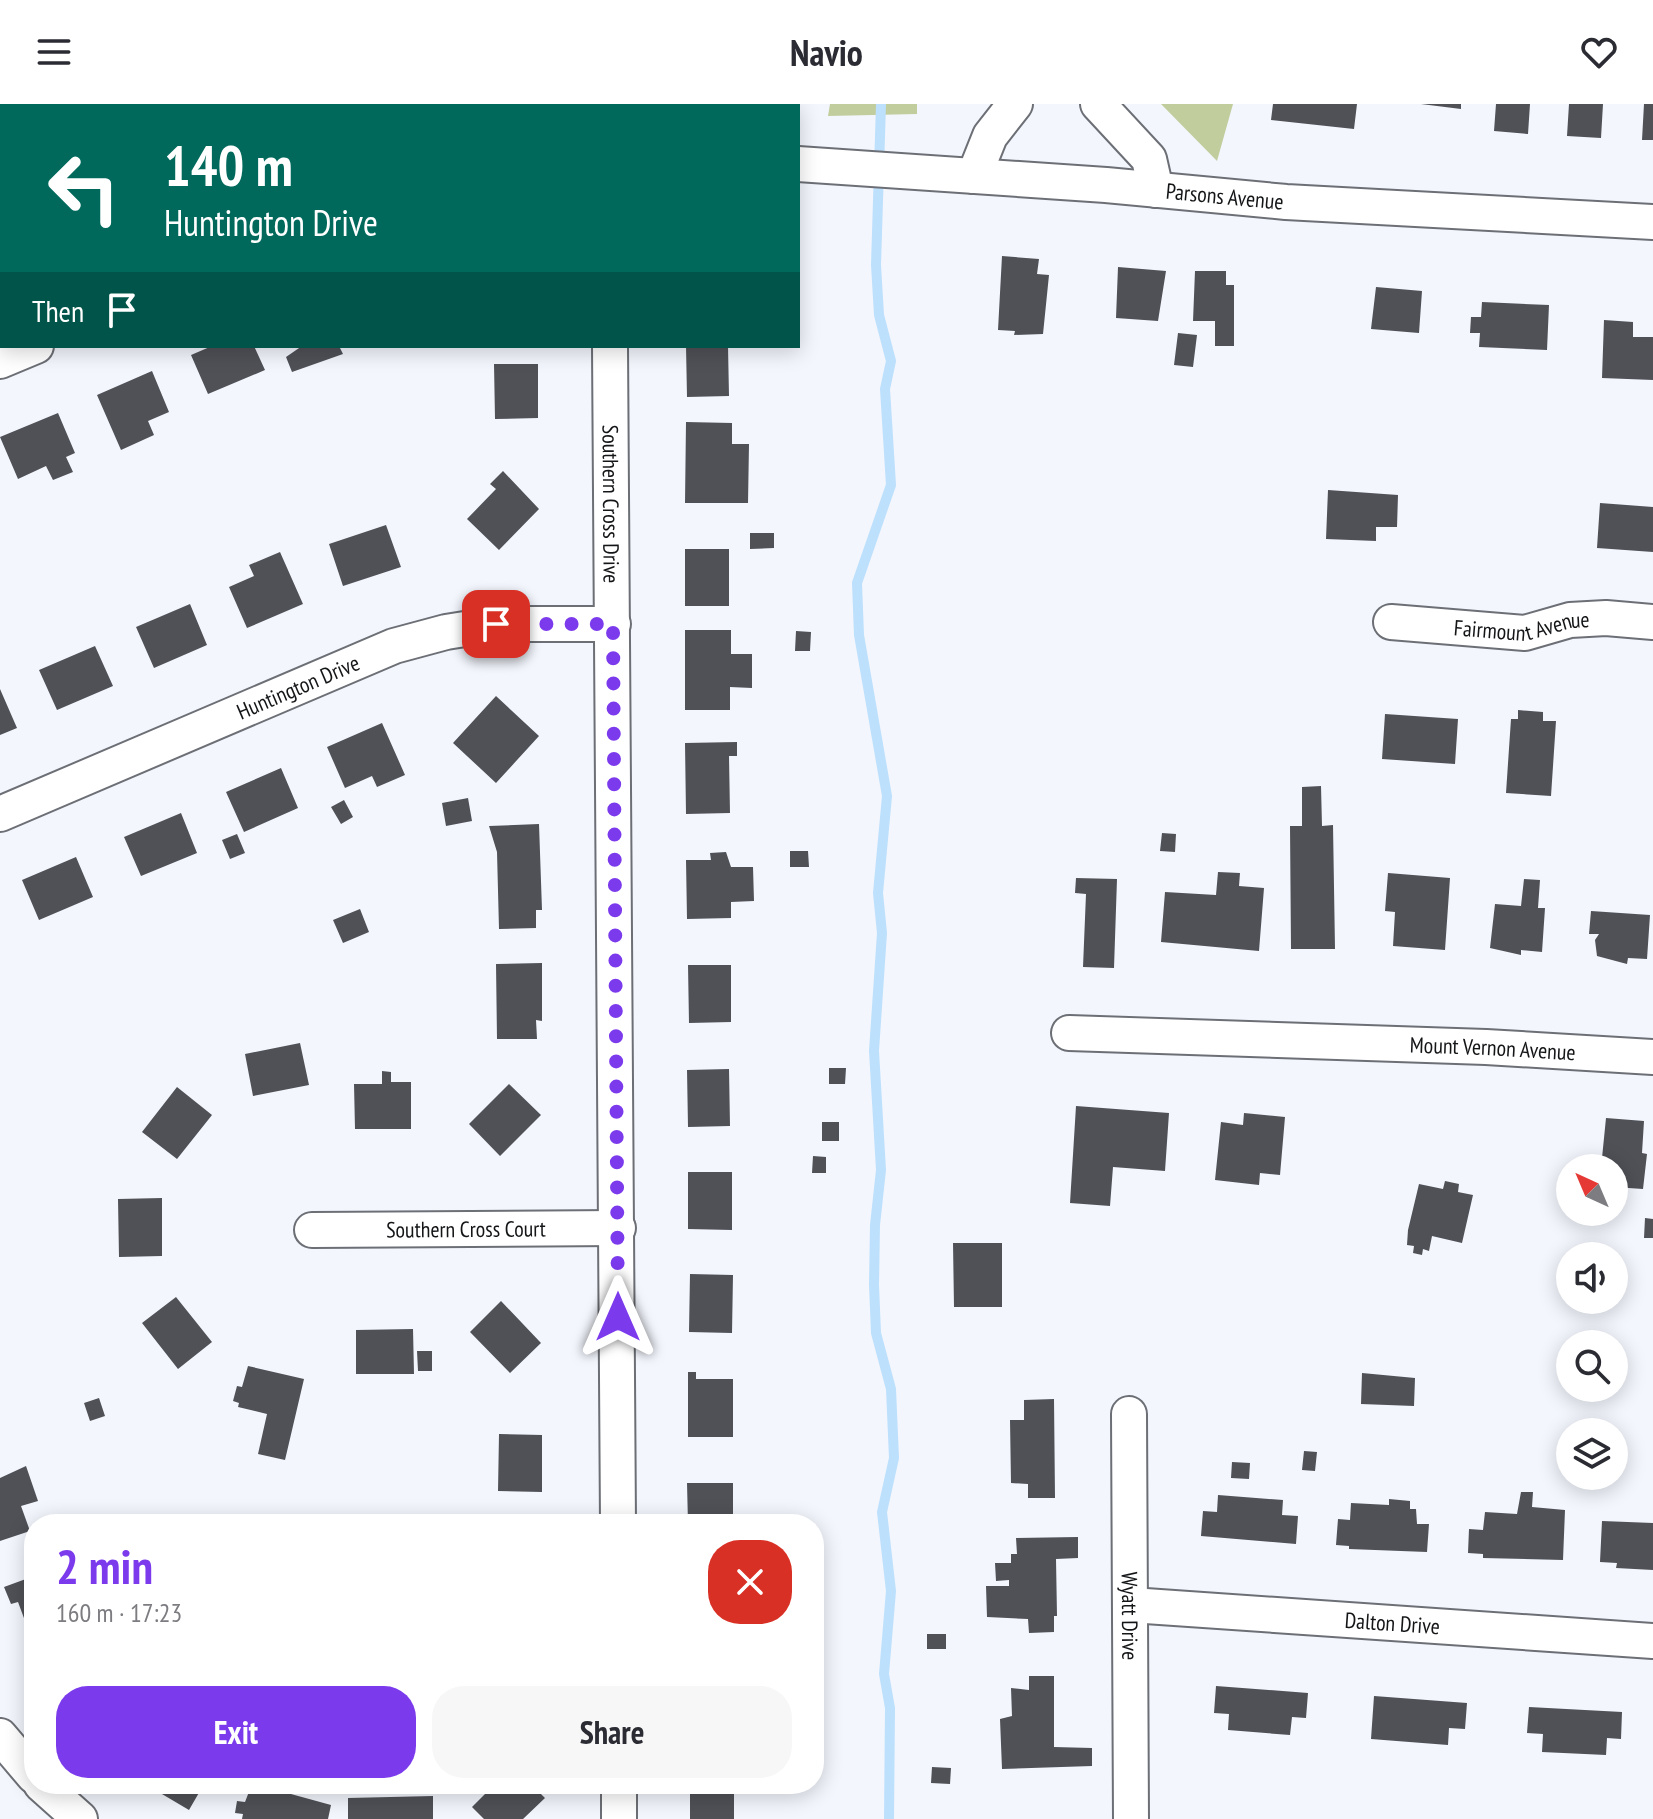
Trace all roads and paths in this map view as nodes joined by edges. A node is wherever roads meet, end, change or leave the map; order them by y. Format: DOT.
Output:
graph roads {
  1 [pos="1015,104"];
  2 [pos="1098,104"];
  3 [pos="800,164"];
  4 [pos="974,176"];
  5 [pos="1156,190"];
  6 [pos="1653,222"];
  7 [pos="31,348"];
  8 [pos="610,348"];
  9 [pos="0,361"];
  10 [pos="1391,622"];
  11 [pos="1653,622"];
  12 [pos="613,624"];
  13 [pos="0,814"];
  14 [pos="1069,1033"];
  15 [pos="1653,1057"];
  16 [pos="618,1228"];
  17 [pos="312,1230"];
  18 [pos="1129,1414"];
  19 [pos="618,1514"];
  20 [pos="1131,1605"];
  21 [pos="1653,1641"];
  22 [pos="0,1736"];
  23 [pos="24,1764"];
  24 [pos="52,1794"];
  25 [pos="619,1794"];
  26 [pos="80,1819"];
  27 [pos="619,1819"];
  28 [pos="1131,1819"];
  1 -- 4 [label="street"];
  2 -- 5 [label="street"];
  3 -- 4 [label="street, Parsons Avenue"];
  4 -- 5 [label="street, Parsons Avenue"];
  5 -- 6 [label="street, Parsons Avenue"];
  7 -- 9 [label="street"];
  8 -- 12 [label="street, Southern Cross Drive"];
  10 -- 11 [label="street, Fairmount Avenue"];
  12 -- 13 [label="street, Huntington Drive"];
  12 -- 16 [label="street, Southern Cross Drive"];
  14 -- 15 [label="street, Mount Vernon Avenue"];
  16 -- 17 [label="street, Southern Cross Court"];
  16 -- 19 [label="street, Southern Cross Drive"];
  18 -- 20 [label="street, Wyatt Drive"];
  20 -- 21 [label="street, Dalton Drive"];
  20 -- 28 [label="street, Wyatt Drive"];
  22 -- 23 [label="street"];
  24 -- 26 [label="street"];
  25 -- 27 [label="street"];
}
